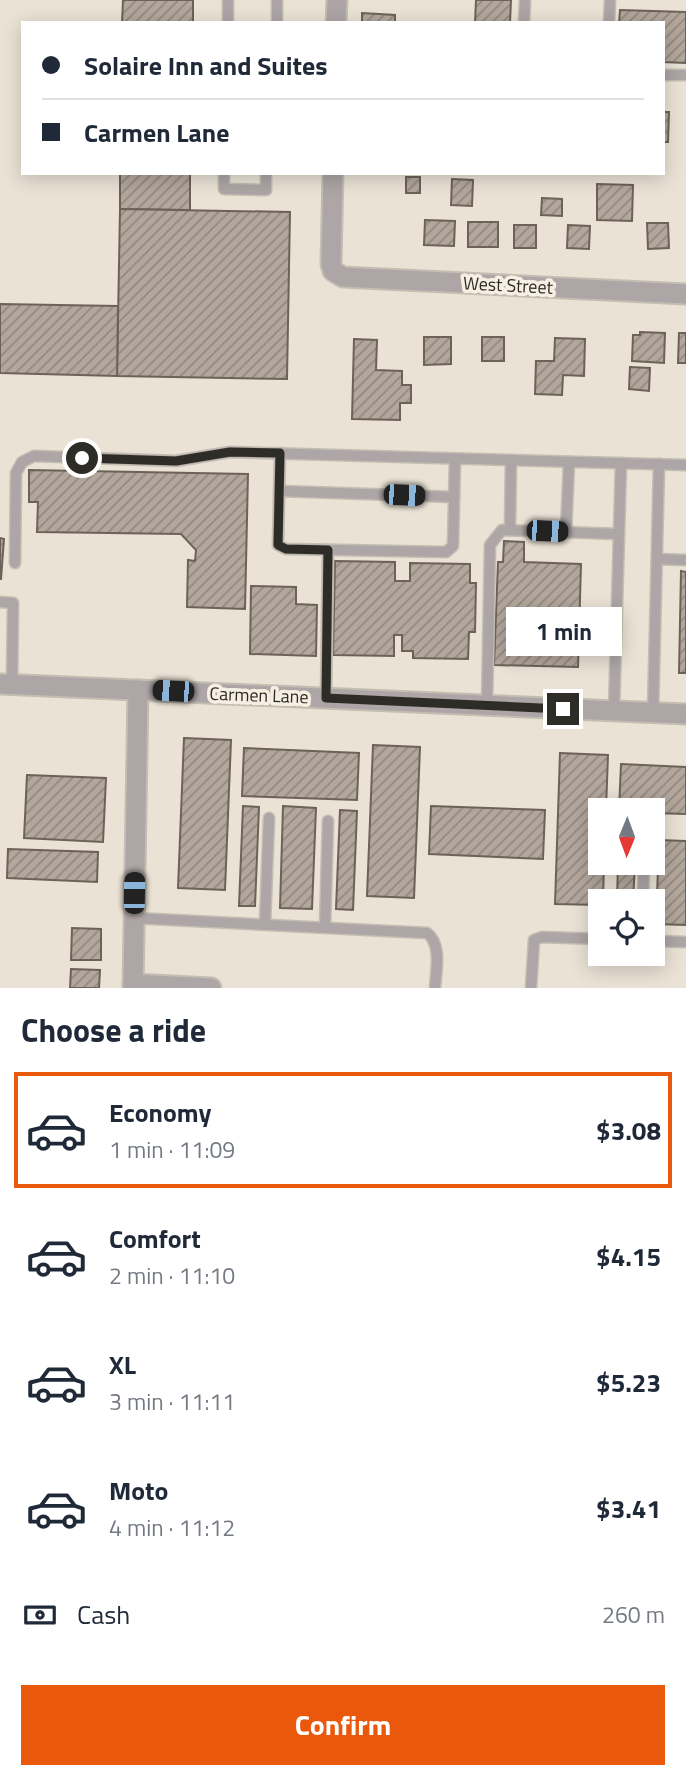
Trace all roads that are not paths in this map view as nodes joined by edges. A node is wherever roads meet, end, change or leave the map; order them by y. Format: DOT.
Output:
graph roads {
  1 [pos="228,0"];
  2 [pos="278,0"];
  3 [pos="337,0"];
  4 [pos="525,0"];
  5 [pos="610,0"];
  6 [pos="228,21"];
  7 [pos="277,21"];
  8 [pos="336,21"];
  9 [pos="526,21"];
  10 [pos="610,21"];
  11 [pos="665,75"];
  12 [pos="686,75"];
  13 [pos="224,175"];
  14 [pos="266,175"];
  15 [pos="333,175"];
  16 [pos="686,294"];
  17 [pos="280,453"];
  18 [pos="455,459"];
  19 [pos="511,460"];
  20 [pos="569,462"];
  21 [pos="621,463"];
  22 [pos="659,464"];
  23 [pos="686,465"];
  24 [pos="279,491"];
  25 [pos="454,497"];
  26 [pos="510,530"];
  27 [pos="566,532"];
  28 [pos="619,534"];
  29 [pos="328,550"];
  30 [pos="657,559"];
  31 [pos="686,560"];
  32 [pos="15,563"];
  33 [pos="0,602"];
  34 [pos="6,685"];
  35 [pos="138,690"];
  36 [pos="326,698"];
  37 [pos="486,705"];
  38 [pos="614,711"];
  39 [pos="653,713"];
  40 [pos="686,714"];
  41 [pos="269,818"];
  42 [pos="328,821"];
  43 [pos="134,918"];
  44 [pos="265,924"];
  45 [pos="325,927"];
  46 [pos="588,939"];
  47 [pos="665,941"];
  48 [pos="686,942"];
  49 [pos="133,986"];
  50 [pos="211,988"];
  51 [pos="435,988"];
  52 [pos="531,988"];
  1 -- 6 [label="lane"];
  2 -- 7 [label="lane"];
  3 -- 8 [label="street"];
  4 -- 9 [label="lane"];
  5 -- 10 [label="lane"];
  11 -- 12 [label="lane"];
  13 -- 14 [label="lane"];
  15 -- 16 [label="street, West Street"];
  17 -- 18 [label="lane"];
  17 -- 24 [label="lane"];
  17 -- 32 [label="lane"];
  18 -- 19 [label="lane"];
  18 -- 25 [label="lane"];
  19 -- 20 [label="lane"];
  19 -- 26 [label="lane"];
  20 -- 21 [label="lane"];
  20 -- 27 [label="lane"];
  21 -- 22 [label="lane"];
  21 -- 28 [label="lane"];
  22 -- 23 [label="lane"];
  22 -- 30 [label="lane"];
  24 -- 25 [label="lane"];
  24 -- 29 [label="lane"];
  25 -- 29 [label="lane"];
  26 -- 27 [label="lane"];
  26 -- 37 [label="lane"];
  27 -- 28 [label="lane"];
  28 -- 38 [label="lane"];
  29 -- 36 [label="lane"];
  30 -- 31 [label="lane"];
  30 -- 39 [label="lane"];
  33 -- 34 [label="lane"];
  34 -- 35 [label="street, Carmen Lane"];
  35 -- 36 [label="street, Carmen Lane"];
  35 -- 43 [label="street"];
  36 -- 37 [label="street, Carmen Lane"];
  37 -- 38 [label="street, Carmen Lane"];
  38 -- 39 [label="street, Carmen Lane"];
  39 -- 40 [label="street, Carmen Lane"];
  41 -- 44 [label="lane"];
  42 -- 45 [label="lane"];
  43 -- 44 [label="lane"];
  43 -- 49 [label="street"];
  44 -- 45 [label="lane"];
  45 -- 51 [label="lane"];
  46 -- 52 [label="lane"];
  47 -- 48 [label="lane"];
  49 -- 50 [label="street"];
}
